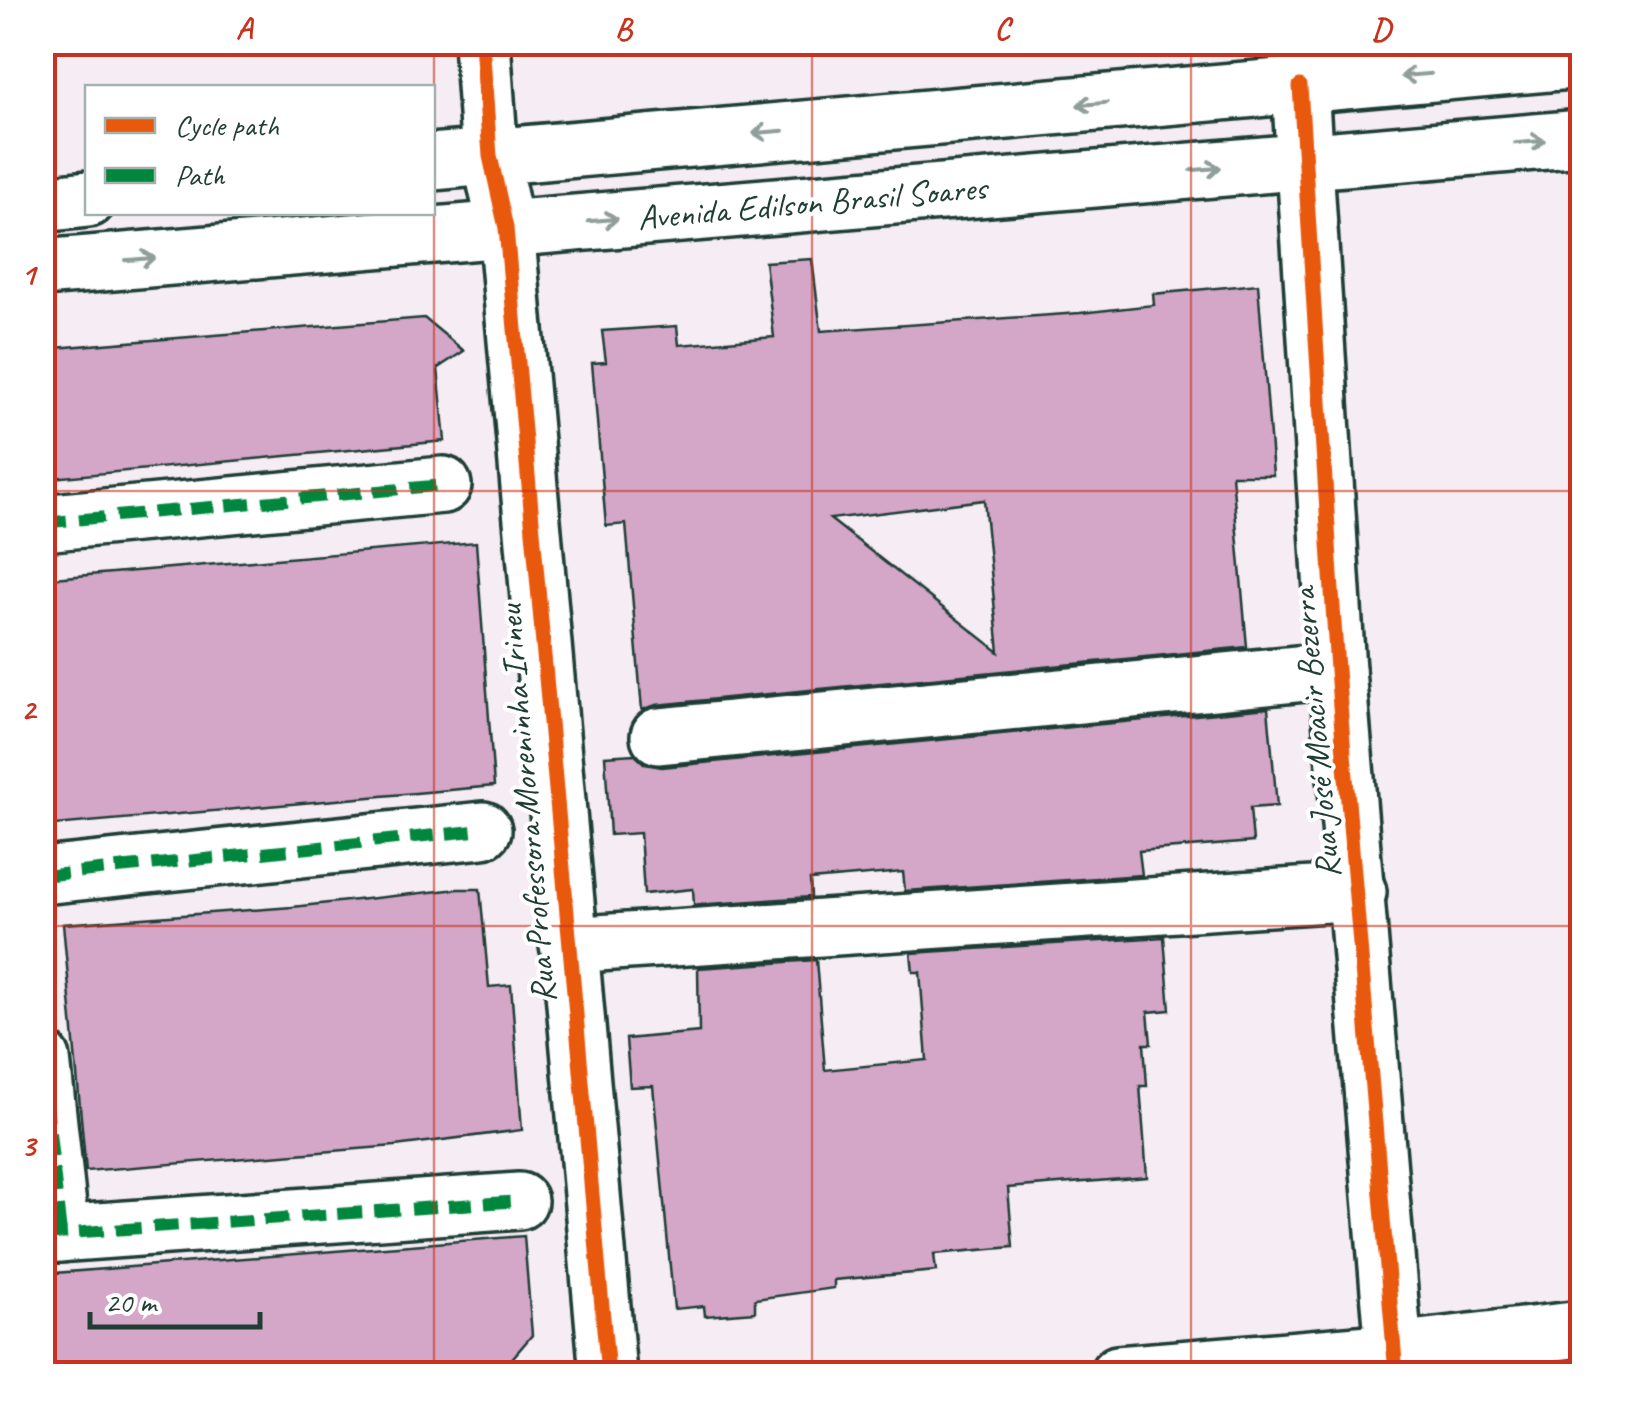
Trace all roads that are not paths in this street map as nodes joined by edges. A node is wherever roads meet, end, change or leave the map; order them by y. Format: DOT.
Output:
graph roads {
  1 [pos="482,42"];
  2 [pos="1582,60"];
  3 [pos="1300,86"];
  4 [pos="1582,138"];
  5 [pos="490,156"];
  6 [pos="1306,160"];
  7 [pos="435,162"];
  8 [pos="85,199"];
  9 [pos="42,204"];
  10 [pos="506,228"];
  11 [pos="42,268"];
  12 [pos="443,485"];
  13 [pos="42,523"];
  14 [pos="1337,670"];
  15 [pos="659,736"];
  16 [pos="483,830"];
  17 [pos="42,876"];
  18 [pos="1358,892"];
  19 [pos="568,946"];
  20 [pos="42,1059"];
  21 [pos="519,1200"];
  22 [pos="52,1234"];
  23 [pos="1582,1329"];
  24 [pos="1395,1363"];
  25 [pos="608,1374"];
  26 [pos="1118,1374"];
  1 -- 5 [label="street, Rua Professora Moreninha Irineu"];
  2 -- 3 [label="street, one-way"];
  3 -- 5 [label="street, one-way"];
  3 -- 6 [label="street, Rua José Moacir Bezerra"];
  6 -- 4 [label="street, Avenida Edilson Brasil Soares, one-way"];
  5 -- 7 [label="street"];
  5 -- 10 [label="street, Rua Professora Moreninha Irineu"];
  10 -- 6 [label="street, Avenida Edilson Brasil Soares, one-way"];
  6 -- 14 [label="street, Rua José Moacir Bezerra"];
  8 -- 9 [label="street"];
  11 -- 10 [label="street, Avenida Edilson Brasil Soares, one-way"];
  10 -- 19 [label="street, Rua Professora Moreninha Irineu"];
  12 -- 13 [label="street"];
  14 -- 15 [label="street"];
  14 -- 18 [label="street, Rua José Moacir Bezerra"];
  16 -- 17 [label="street"];
  18 -- 19 [label="street"];
  18 -- 24 [label="street, Rua José Moacir Bezerra"];
  19 -- 25 [label="street, Rua Professora Moreninha Irineu"];
  20 -- 22 [label="street"];
  21 -- 22 [label="street"];
  23 -- 24 [label="street"];
  24 -- 26 [label="street"];
}
